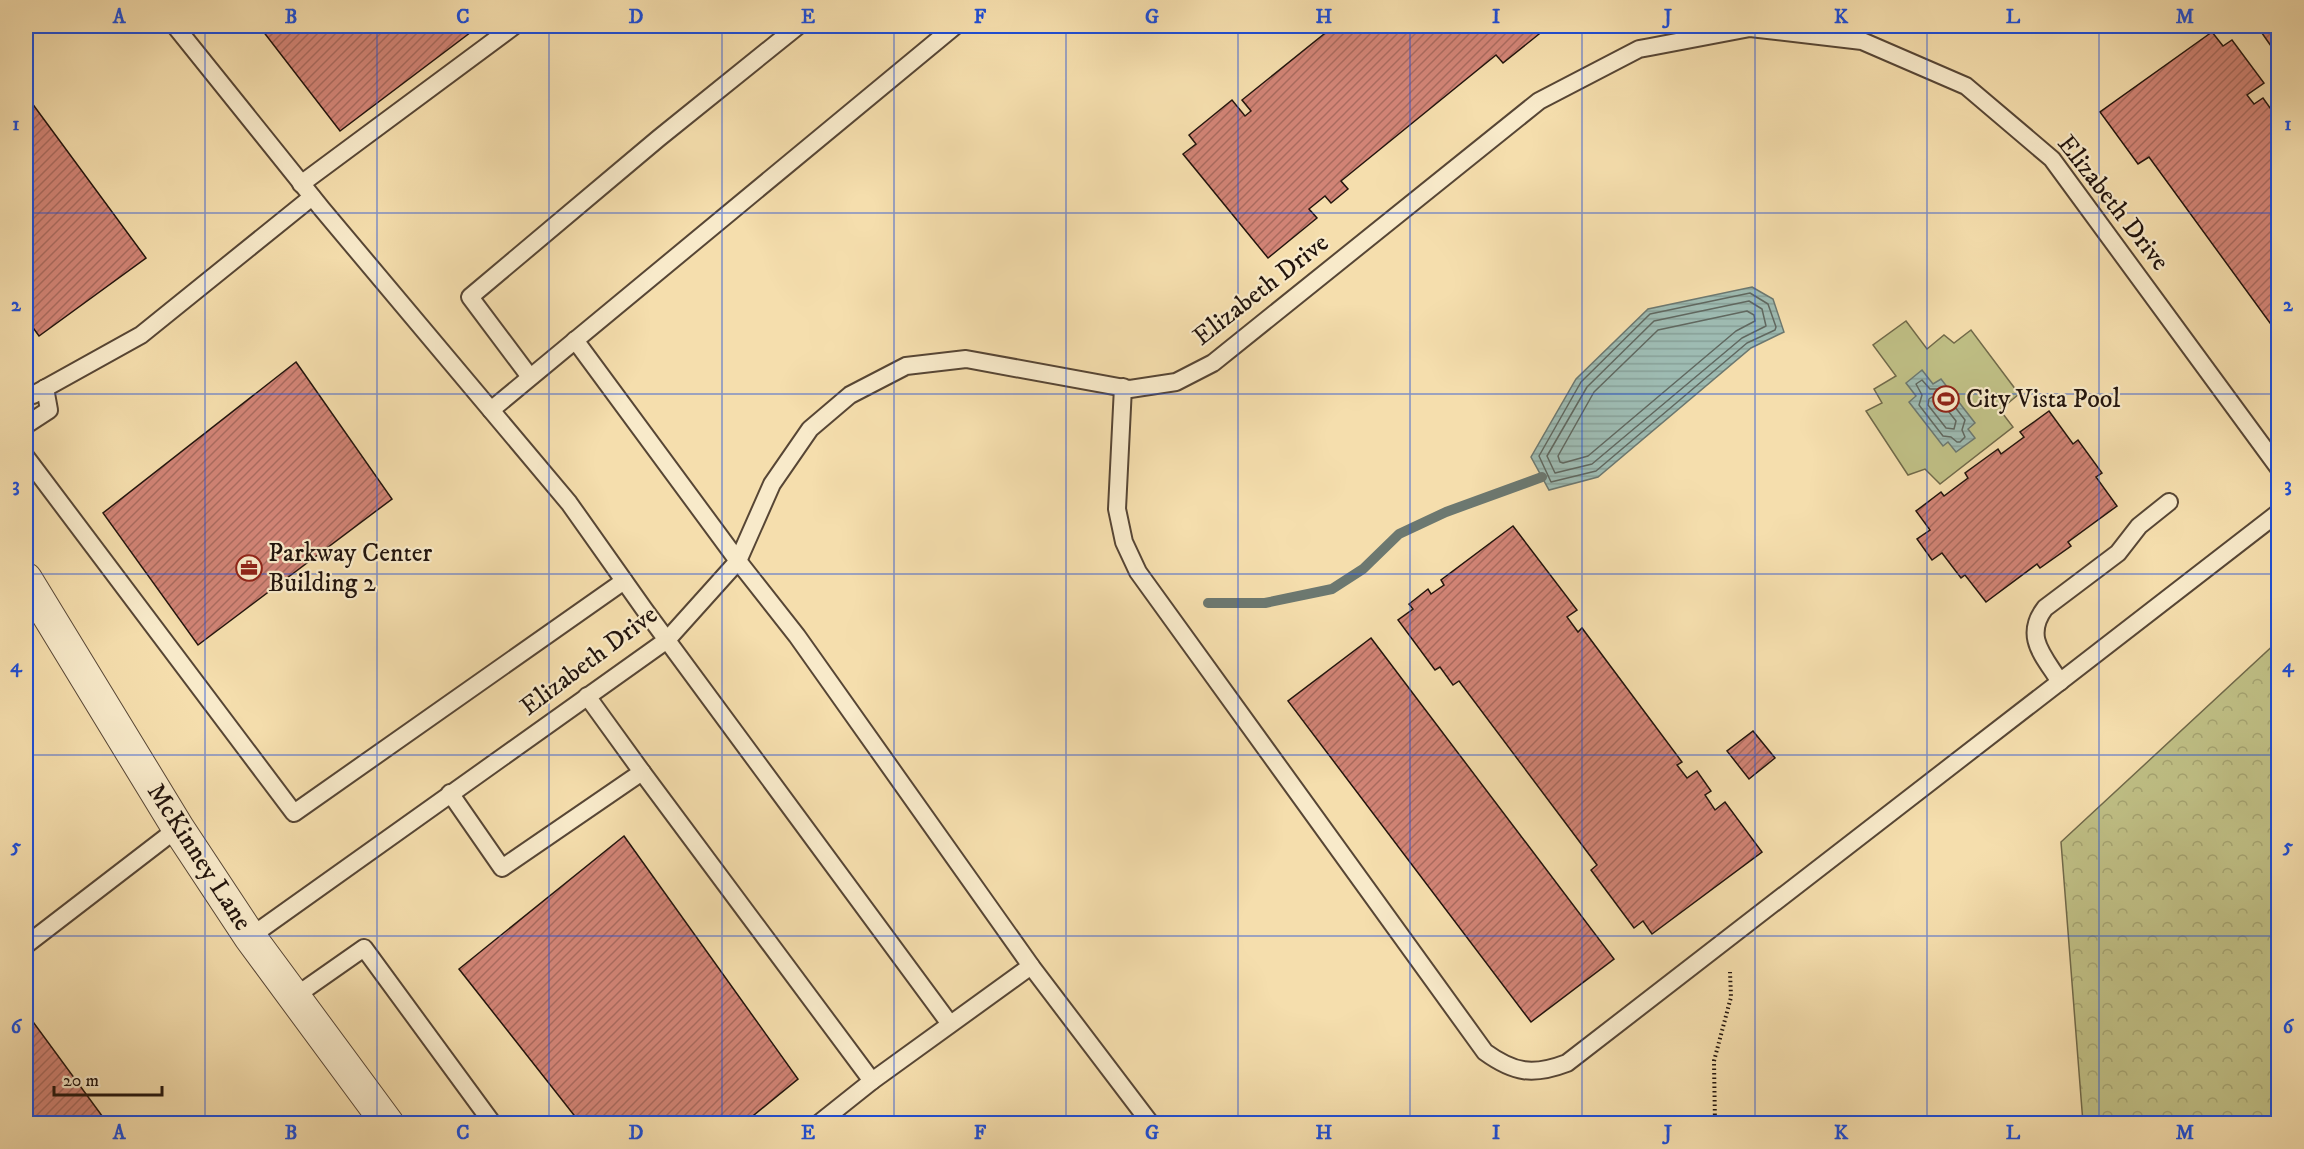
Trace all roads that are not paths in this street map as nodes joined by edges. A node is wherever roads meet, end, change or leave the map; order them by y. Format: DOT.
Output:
graph roads {
  1 [pos="175,26"];
  2 [pos="514,26"];
  3 [pos="798,26"];
  4 [pos="955,26"];
  5 [pos="307,191"];
  6 [pos="575,340"];
  7 [pos="530,377"];
  8 [pos="1123,387"];
  9 [pos="32,391"];
  10 [pos="491,410"];
  11 [pos="26,426"];
  12 [pos="26,457"];
  13 [pos="2278,467"];
  14 [pos="2169,502"];
  15 [pos="2278,513"];
  16 [pos="738,561"];
  17 [pos="26,579"];
  18 [pos="624,581"];
  19 [pos="667,640"];
  20 [pos="2060,682"];
  21 [pos="587,696"];
  22 [pos="642,772"];
  23 [pos="450,793"];
  24 [pos="178,828"];
  25 [pos="250,936"];
  26 [pos="26,945"];
  27 [pos="1031,966"];
  28 [pos="294,997"];
  29 [pos="950,1024"];
  30 [pos="872,1082"];
  31 [pos="388,1124"];
  32 [pos="493,1124"];
  33 [pos="818,1124"];
  34 [pos="1151,1124"];
  1 -- 5 [label="lane"];
  2 -- 5 [label="lane"];
  3 -- 7 [label="lane"];
  4 -- 6 [label="lane"];
  5 -- 9 [label="lane"];
  5 -- 10 [label="lane"];
  6 -- 7 [label="lane"];
  6 -- 16 [label="lane"];
  7 -- 10 [label="lane"];
  8 -- 13 [label="lane, Elizabeth Drive"];
  8 -- 16 [label="lane, Elizabeth Drive"];
  8 -- 20 [label="lane"];
  9 -- 11 [label="lane"];
  10 -- 18 [label="lane"];
  12 -- 18 [label="lane"];
  14 -- 20 [label="lane"];
  15 -- 20 [label="lane"];
  16 -- 19 [label="lane, Elizabeth Drive"];
  16 -- 27 [label="lane"];
  17 -- 24 [label="street, McKinney Lane"];
  18 -- 19 [label="lane"];
  19 -- 21 [label="lane, Elizabeth Drive"];
  19 -- 29 [label="lane"];
  21 -- 22 [label="lane"];
  21 -- 23 [label="lane, Elizabeth Drive"];
  22 -- 23 [label="lane"];
  22 -- 30 [label="lane"];
  23 -- 25 [label="lane, Elizabeth Drive"];
  24 -- 25 [label="street, McKinney Lane"];
  24 -- 26 [label="lane"];
  25 -- 28 [label="street, McKinney Lane"];
  27 -- 29 [label="lane"];
  27 -- 34 [label="lane"];
  28 -- 31 [label="street, McKinney Lane"];
  28 -- 32 [label="lane"];
  29 -- 30 [label="lane"];
  30 -- 33 [label="lane"];
}
